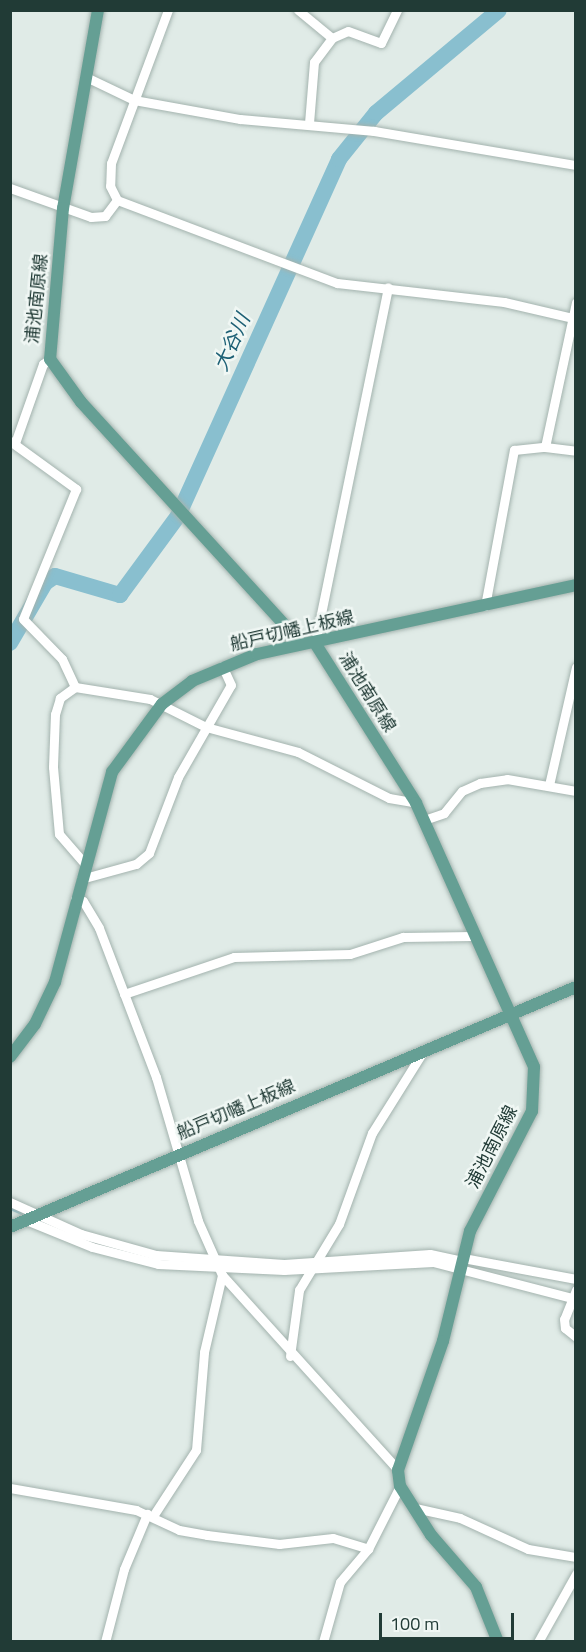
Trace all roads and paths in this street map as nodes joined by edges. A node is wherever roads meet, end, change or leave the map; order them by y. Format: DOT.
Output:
graph roads {
  1 [pos="98,10"];
  2 [pos="168,10"];
  3 [pos="298,10"];
  4 [pos="397,10"];
  5 [pos="332,38"];
  6 [pos="86,77"];
  7 [pos="134,100"];
  8 [pos="309,123"];
  9 [pos="576,165"];
  10 [pos="10,188"];
  11 [pos="117,200"];
  12 [pos="63,208"];
  13 [pos="388,287"];
  14 [pos="576,302"];
  15 [pos="572,318"];
  16 [pos="50,359"];
  17 [pos="13,442"];
  18 [pos="545,447"];
  19 [pos="576,451"];
  20 [pos="576,585"];
  21 [pos="485,606"];
  22 [pos="315,643"];
  23 [pos="296,645"];
  24 [pos="222,666"];
  25 [pos="576,667"];
  26 [pos="75,687"];
  27 [pos="162,704"];
  28 [pos="206,727"];
  29 [pos="549,785"];
  30 [pos="576,792"];
  31 [pos="416,803"];
  32 [pos="424,820"];
  33 [pos="84,863"];
  34 [pos="81,879"];
  35 [pos="75,899"];
  36 [pos="473,936"];
  37 [pos="576,987"];
  38 [pos="124,994"];
  39 [pos="510,1018"];
  40 [pos="15,1042"];
  41 [pos="424,1050"];
  42 [pos="10,1057"];
  43 [pos="178,1154"];
  44 [pos="10,1202"];
  45 [pos="31,1218"];
  46 [pos="10,1227"];
  47 [pos="462,1263"];
  48 [pos="314,1265"];
  49 [pos="218,1266"];
  50 [pos="576,1279"];
  51 [pos="574,1295"];
  52 [pos="576,1337"];
  53 [pos="290,1356"];
  54 [pos="398,1470"];
  55 [pos="400,1486"];
  56 [pos="10,1488"];
  57 [pos="415,1508"];
  58 [pos="150,1515"];
  59 [pos="368,1549"];
  60 [pos="576,1557"];
  61 [pos="576,1574"];
  62 [pos="105,1641"];
  63 [pos="323,1641"];
  64 [pos="498,1641"];
  65 [pos="538,1641"];
  1 -- 6 [label="main road, 浦池南原線"];
  2 -- 7 [label="street"];
  3 -- 5 [label="street"];
  4 -- 5 [label="street"];
  5 -- 8 [label="street"];
  6 -- 7 [label="street"];
  6 -- 12 [label="main road, 浦池南原線"];
  7 -- 8 [label="street"];
  7 -- 11 [label="street"];
  8 -- 9 [label="street"];
  10 -- 12 [label="street"];
  11 -- 12 [label="street"];
  11 -- 13 [label="street"];
  12 -- 16 [label="main road, 浦池南原線"];
  13 -- 15 [label="street"];
  13 -- 22 [label="street"];
  14 -- 15 [label="street"];
  15 -- 18 [label="street"];
  16 -- 17 [label="street"];
  16 -- 23 [label="main road, 浦池南原線"];
  17 -- 26 [label="street"];
  18 -- 19 [label="street"];
  18 -- 21 [label="street"];
  20 -- 21 [label="main road, 船戸切幡上板線"];
  21 -- 22 [label="main road, 船戸切幡上板線"];
  22 -- 23 [label="main road, 船戸切幡上板線"];
  22 -- 31 [label="main road, 浦池南原線"];
  23 -- 24 [label="main road, 船戸切幡上板線"];
  24 -- 27 [label="main road, 船戸切幡上板線"];
  24 -- 28 [label="street"];
  25 -- 29 [label="street"];
  26 -- 27 [label="street"];
  26 -- 33 [label="street"];
  27 -- 28 [label="street"];
  27 -- 33 [label="main road, 船戸切幡上板線"];
  28 -- 31 [label="street"];
  28 -- 34 [label="street"];
  29 -- 30 [label="street"];
  29 -- 32 [label="street"];
  31 -- 32 [label="main road, 浦池南原線"];
  32 -- 36 [label="main road, 浦池南原線"];
  33 -- 34 [label="main road, 船戸切幡上板線"];
  34 -- 35 [label="main road, 船戸切幡上板線"];
  35 -- 38 [label="street"];
  35 -- 40 [label="main road, 船戸切幡上板線"];
  36 -- 38 [label="street"];
  36 -- 39 [label="main road, 浦池南原線"];
  37 -- 39 [label="main road, 船戸切幡上板線"];
  38 -- 43 [label="street"];
  39 -- 41 [label="main road, 船戸切幡上板線"];
  39 -- 47 [label="main road, 浦池南原線"];
  40 -- 42 [label="main road, 船戸切幡上板線"];
  41 -- 43 [label="main road, 船戸切幡上板線"];
  41 -- 48 [label="street"];
  43 -- 45 [label="main road, 船戸切幡上板線"];
  43 -- 49 [label="street"];
  44 -- 45 [label="street"];
  45 -- 46 [label="main road, 船戸切幡上板線"];
  45 -- 49 [label="street"];
  47 -- 48 [label="street"];
  47 -- 50 [label="street"];
  47 -- 51 [label="street"];
  47 -- 54 [label="main road, 浦池南原線"];
  48 -- 49 [label="street"];
  48 -- 53 [label="street"];
  49 -- 53 [label="street"];
  49 -- 58 [label="street"];
  51 -- 52 [label="street"];
  53 -- 54 [label="street"];
  54 -- 55 [label="main road, 浦池南原線"];
  55 -- 57 [label="main road, 浦池南原線"];
  55 -- 59 [label="street"];
  56 -- 58 [label="street"];
  57 -- 60 [label="street"];
  57 -- 64 [label="main road, 浦池南原線"];
  58 -- 59 [label="street"];
  58 -- 62 [label="street"];
  59 -- 63 [label="street"];
  61 -- 65 [label="street"];
}
